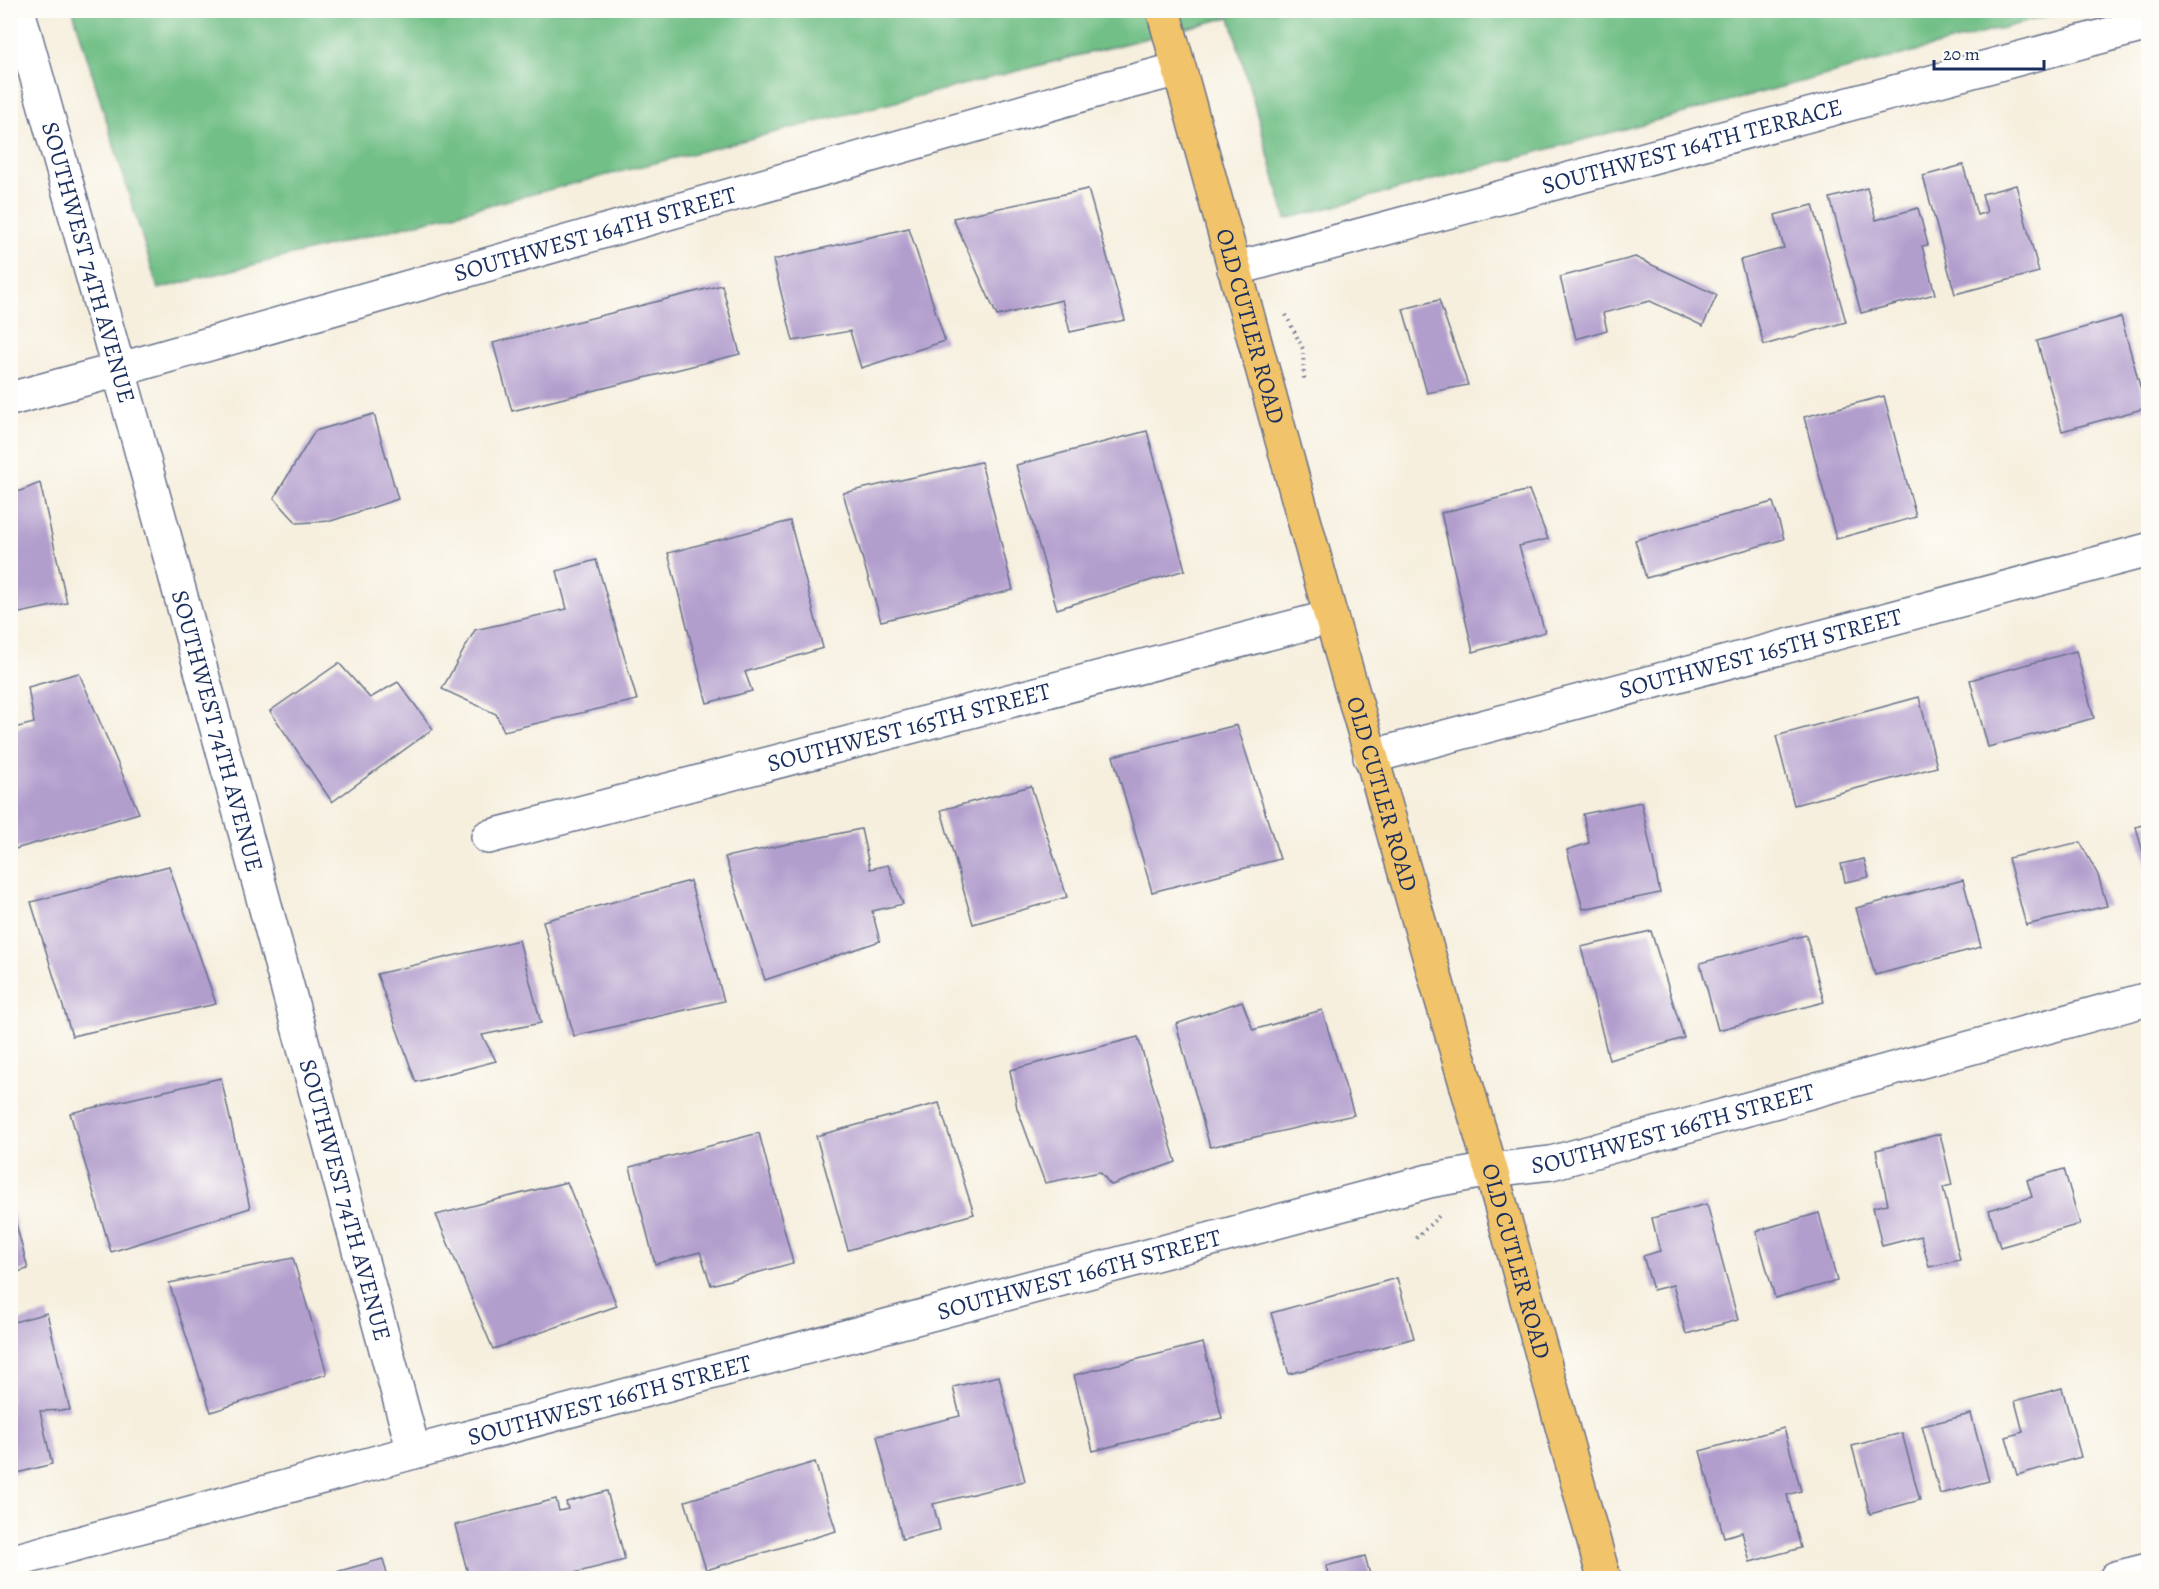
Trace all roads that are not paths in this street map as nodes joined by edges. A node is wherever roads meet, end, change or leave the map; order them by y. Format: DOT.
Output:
graph roads {
  1 [pos="18,10"];
  2 [pos="1163,10"];
  3 [pos="2148,24"];
  4 [pos="1179,69"];
  5 [pos="1234,269"];
  6 [pos="118,370"];
  7 [pos="10,399"];
  8 [pos="2148,550"];
  9 [pos="1331,617"];
  10 [pos="1370,757"];
  11 [pos="488,837"];
  12 [pos="2148,999"];
  13 [pos="1491,1170"];
  14 [pos="414,1452"];
  15 [pos="10,1562"];
  16 [pos="2148,1570"];
  17 [pos="1604,1578"];
  18 [pos="2116,1578"];
  1 -- 6 [label="street, SOUTHWEST 74TH AVENUE"];
  2 -- 4 [label="main road, OLD CUTLER ROAD"];
  3 -- 5 [label="street, SOUTHWEST 164TH TERRACE"];
  4 -- 5 [label="main road, OLD CUTLER ROAD"];
  4 -- 6 [label="street, SOUTHWEST 164TH STREET"];
  5 -- 9 [label="main road, OLD CUTLER ROAD"];
  6 -- 7 [label="street, SOUTHWEST 164TH STREET"];
  6 -- 14 [label="street, SOUTHWEST 74TH AVENUE"];
  8 -- 10 [label="street, SOUTHWEST 165TH STREET"];
  9 -- 10 [label="main road, OLD CUTLER ROAD"];
  9 -- 11 [label="street, SOUTHWEST 165TH STREET"];
  10 -- 13 [label="main road, OLD CUTLER ROAD"];
  12 -- 13 [label="street, SOUTHWEST 166TH STREET"];
  13 -- 14 [label="street, SOUTHWEST 166TH STREET"];
  13 -- 17 [label="main road, OLD CUTLER ROAD"];
  14 -- 15 [label="street, SOUTHWEST 166TH STREET"];
  16 -- 18 [label="street"];
}
